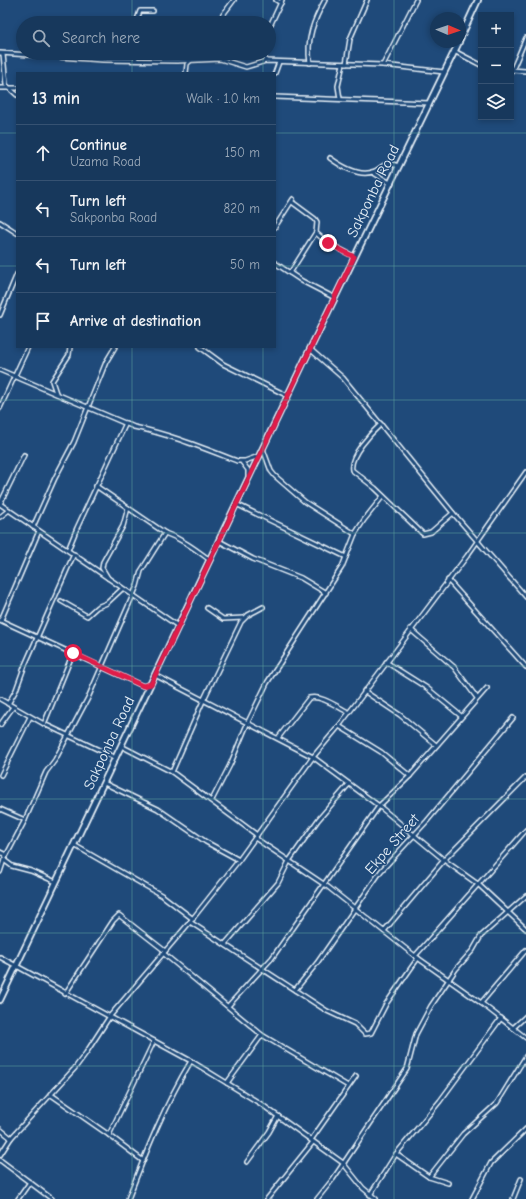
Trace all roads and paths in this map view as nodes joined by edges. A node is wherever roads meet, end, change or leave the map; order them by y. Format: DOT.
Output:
graph roads {
  1 [pos="234,0"];
  2 [pos="276,0"];
  3 [pos="324,0"];
  4 [pos="367,0"];
  5 [pos="416,0"];
  6 [pos="478,0"];
  7 [pos="282,1"];
  8 [pos="153,11"];
  9 [pos="138,16"];
  10 [pos="222,16"];
  11 [pos="275,16"];
  12 [pos="466,26"];
  13 [pos="526,38"];
  14 [pos="455,48"];
  15 [pos="454,51"];
  16 [pos="2,54"];
  17 [pos="16,55"];
  18 [pos="191,60"];
  19 [pos="226,60"];
  20 [pos="266,61"];
  21 [pos="279,62"];
  22 [pos="310,63"];
  23 [pos="478,63"];
  24 [pos="344,64"];
  25 [pos="383,65"];
  26 [pos="514,65"];
  27 [pos="514,70"];
  28 [pos="526,71"];
  29 [pos="186,72"];
  30 [pos="275,72"];
  31 [pos="444,72"];
  32 [pos="0,88"];
  33 [pos="8,88"];
  34 [pos="16,88"];
  35 [pos="16,94"];
  36 [pos="276,97"];
  37 [pos="340,99"];
  38 [pos="429,103"];
  39 [pos="330,158"];
  40 [pos="399,166"];
  41 [pos="372,172"];
  42 [pos="390,183"];
  43 [pos="0,222"];
  44 [pos="276,225"];
  45 [pos="16,232"];
  46 [pos="316,232"];
  47 [pos="354,257"];
  48 [pos="276,264"];
  49 [pos="290,273"];
  50 [pos="16,276"];
  51 [pos="335,298"];
  52 [pos="0,315"];
  53 [pos="28,348"];
  54 [pos="70,348"];
  55 [pos="114,348"];
  56 [pos="201,348"];
  57 [pos="310,349"];
  58 [pos="0,370"];
  59 [pos="15,377"];
  60 [pos="56,394"];
  61 [pos="288,396"];
  62 [pos="88,406"];
  63 [pos="0,408"];
  64 [pos="126,423"];
  65 [pos="381,424"];
  66 [pos="263,449"];
  67 [pos="24,455"];
  68 [pos="259,456"];
  69 [pos="242,462"];
  70 [pos="526,472"];
  71 [pos="248,475"];
  72 [pos="524,476"];
  73 [pos="96,486"];
  74 [pos="382,496"];
  75 [pos="0,504"];
  76 [pos="236,504"];
  77 [pos="128,508"];
  78 [pos="9,510"];
  79 [pos="453,512"];
  80 [pos="0,517"];
  81 [pos="33,527"];
  82 [pos="39,530"];
  83 [pos="165,533"];
  84 [pos="356,534"];
  85 [pos="478,539"];
  86 [pos="219,541"];
  87 [pos="68,550"];
  88 [pos="74,554"];
  89 [pos="346,557"];
  90 [pos="210,560"];
  91 [pos="108,580"];
  92 [pos="448,580"];
  93 [pos="122,589"];
  94 [pos="326,593"];
  95 [pos="132,596"];
  96 [pos="526,597"];
  97 [pos="61,601"];
  98 [pos="263,607"];
  99 [pos="207,608"];
  100 [pos="244,618"];
  101 [pos="0,620"];
  102 [pos="178,626"];
  103 [pos="410,629"];
  104 [pos="38,637"];
  105 [pos="73,653"];
  106 [pos="386,662"];
  107 [pos="102,666"];
  108 [pos="526,667"];
  109 [pos="155,675"];
  110 [pos="151,684"];
  111 [pos="488,688"];
  112 [pos="364,691"];
  113 [pos="477,698"];
  114 [pos="0,699"];
  115 [pos="203,701"];
  116 [pos="8,704"];
  117 [pos="13,707"];
  118 [pos="348,712"];
  119 [pos="461,716"];
  120 [pos="30,717"];
  121 [pos="513,718"];
  122 [pos="248,722"];
  123 [pos="44,724"];
  124 [pos="0,725"];
  125 [pos="339,726"];
  126 [pos="67,736"];
  127 [pos="278,738"];
  128 [pos="436,745"];
  129 [pos="121,746"];
  130 [pos="313,757"];
  131 [pos="116,758"];
  132 [pos="172,772"];
  133 [pos="1,776"];
  134 [pos="410,776"];
  135 [pos="526,777"];
  136 [pos="104,783"];
  137 [pos="349,784"];
  138 [pos="212,800"];
  139 [pos="380,806"];
  140 [pos="0,809"];
  141 [pos="24,820"];
  142 [pos="526,830"];
  143 [pos="413,834"];
  144 [pos="256,836"];
  145 [pos="74,844"];
  146 [pos="0,852"];
  147 [pos="6,855"];
  148 [pos="4,860"];
  149 [pos="239,860"];
  150 [pos="444,860"];
  151 [pos="289,861"];
  152 [pos="0,872"];
  153 [pos="56,882"];
  154 [pos="323,884"];
  155 [pos="479,885"];
  156 [pos="526,896"];
  157 [pos="354,908"];
  158 [pos="510,912"];
  159 [pos="192,920"];
  160 [pos="526,929"];
  161 [pos="384,931"];
  162 [pos="225,944"];
  163 [pos="526,950"];
  164 [pos="164,952"];
  165 [pos="0,957"];
  166 [pos="416,957"];
  167 [pos="16,967"];
  168 [pos="262,968"];
  169 [pos="449,980"];
  170 [pos="295,990"];
  171 [pos="66,994"];
  172 [pos="0,1000"];
  173 [pos="481,1003"];
  174 [pos="228,1006"];
  175 [pos="110,1016"];
  176 [pos="526,1016"];
  177 [pos="501,1018"];
  178 [pos="513,1028"];
  179 [pos="262,1035"];
  180 [pos="526,1038"];
  181 [pos="154,1041"];
  182 [pos="526,1056"];
  183 [pos="191,1061"];
  184 [pos="356,1076"];
  185 [pos="226,1083"];
  186 [pos="348,1086"];
  187 [pos="50,1094"];
  188 [pos="278,1116"];
  189 [pos="0,1129"];
  190 [pos="526,1129"];
  191 [pos="109,1135"];
  192 [pos="11,1138"];
  193 [pos="312,1141"];
  194 [pos="396,1154"];
  195 [pos="0,1155"];
  196 [pos="0,1160"];
  197 [pos="142,1160"];
  198 [pos="246,1162"];
  199 [pos="343,1163"];
  200 [pos="429,1177"];
  201 [pos="521,1179"];
  202 [pos="30,1182"];
  203 [pos="448,1183"];
  204 [pos="370,1197"];
  205 [pos="18,1199"];
  206 [pos="52,1199"];
  207 [pos="128,1199"];
  208 [pos="266,1199"];
  209 [pos="317,1199"];
  210 [pos="376,1199"];
  211 [pos="472,1199"];
  212 [pos="513,1199"];
  1 -- 10 [label="street"];
  2 -- 7 [label="street"];
  3 -- 22 [label="street"];
  4 -- 24 [label="street"];
  5 -- 25 [label="street"];
  6 -- 12 [label="main road"];
  7 -- 11 [label="street"];
  8 -- 9 [label="street"];
  13 -- 26 [label="street"];
  14 -- 15 [label="main road, Sakponba Road"];
  15 -- 23 [label="street"];
  15 -- 31 [label="main road, Sakponba Road"];
  16 -- 17 [label="street"];
  16 -- 33 [label="street"];
  18 -- 29 [label="street"];
  19 -- 20 [label="street"];
  20 -- 21 [label="street"];
  21 -- 22 [label="street"];
  21 -- 30 [label="street"];
  22 -- 24 [label="street"];
  24 -- 25 [label="street"];
  24 -- 37 [label="street"];
  25 -- 31 [label="street"];
  27 -- 28 [label="street"];
  31 -- 38 [label="main road, Sakponba Road"];
  32 -- 33 [label="street"];
  33 -- 34 [label="street"];
  33 -- 35 [label="street"];
  36 -- 37 [label="street"];
  37 -- 38 [label="street"];
  38 -- 40 [label="main road, Sakponba Road"];
  39 -- 41 [label="street"];
  40 -- 41 [label="street"];
  40 -- 42 [label="main road, Sakponba Road"];
  41 -- 42 [label="street"];
  42 -- 47 [label="main road, Sakponba Road"];
  43 -- 45 [label="street"];
  44 -- 46 [label="street"];
  46 -- 47 [label="street"];
  46 -- 49 [label="street"];
  47 -- 51 [label="main road, Sakponba Road"];
  48 -- 49 [label="street"];
  49 -- 51 [label="street"];
  50 -- 52 [label="street"];
  51 -- 57 [label="main road, Sakponba Road"];
  53 -- 59 [label="street"];
  54 -- 60 [label="street"];
  55 -- 62 [label="street"];
  56 -- 61 [label="street"];
  57 -- 61 [label="main road, Sakponba Road"];
  57 -- 65 [label="street"];
  58 -- 59 [label="street"];
  59 -- 60 [label="street"];
  59 -- 63 [label="street"];
  60 -- 62 [label="street"];
  61 -- 66 [label="main road, Sakponba Road"];
  62 -- 64 [label="street"];
  62 -- 81 [label="street"];
  64 -- 69 [label="street"];
  64 -- 73 [label="street"];
  65 -- 74 [label="street"];
  65 -- 79 [label="street"];
  66 -- 68 [label="main road, Sakponba Road"];
  66 -- 84 [label="street"];
  67 -- 75 [label="street"];
  68 -- 69 [label="street"];
  68 -- 76 [label="main road, Sakponba Road"];
  69 -- 71 [label="street"];
  70 -- 72 [label="street"];
  72 -- 85 [label="street"];
  73 -- 77 [label="street"];
  73 -- 87 [label="street"];
  74 -- 79 [label="street"];
  74 -- 84 [label="street"];
  75 -- 78 [label="street"];
  76 -- 86 [label="main road, Sakponba Road"];
  76 -- 89 [label="street"];
  77 -- 83 [label="street"];
  77 -- 91 [label="street"];
  78 -- 80 [label="street"];
  78 -- 81 [label="street"];
  79 -- 85 [label="street"];
  81 -- 82 [label="street"];
  82 -- 87 [label="street"];
  82 -- 101 [label="street"];
  83 -- 90 [label="street"];
  83 -- 95 [label="street"];
  84 -- 89 [label="street"];
  85 -- 92 [label="street"];
  85 -- 96 [label="street"];
  86 -- 90 [label="main road, Sakponba Road"];
  86 -- 94 [label="street"];
  87 -- 88 [label="street"];
  88 -- 91 [label="street"];
  88 -- 104 [label="street"];
  89 -- 94 [label="street"];
  90 -- 102 [label="main road, Sakponba Road"];
  91 -- 93 [label="street"];
  92 -- 103 [label="street"];
  92 -- 108 [label="street"];
  93 -- 95 [label="street"];
  93 -- 97 [label="street"];
  94 -- 122 [label="street"];
  95 -- 102 [label="street"];
  95 -- 107 [label="street"];
  98 -- 100 [label="street"];
  99 -- 100 [label="street"];
  100 -- 115 [label="street"];
  101 -- 104 [label="street"];
  102 -- 109 [label="main road, Sakponba Road"];
  103 -- 106 [label="street"];
  103 -- 113 [label="street"];
  104 -- 105 [label="street"];
  104 -- 116 [label="street"];
  105 -- 107 [label="street"];
  105 -- 123 [label="street"];
  106 -- 112 [label="street"];
  106 -- 119 [label="street"];
  107 -- 110 [label="street"];
  107 -- 126 [label="street"];
  109 -- 110 [label="main road, Sakponba Road"];
  109 -- 115 [label="street"];
  110 -- 129 [label="main road, Sakponba Road"];
  111 -- 113 [label="street"];
  112 -- 118 [label="street"];
  112 -- 128 [label="street"];
  113 -- 119 [label="street"];
  114 -- 116 [label="street"];
  115 -- 122 [label="street"];
  115 -- 132 [label="street"];
  116 -- 117 [label="street"];
  117 -- 120 [label="street"];
  117 -- 124 [label="street"];
  118 -- 125 [label="street"];
  118 -- 127 [label="street"];
  119 -- 128 [label="street"];
  120 -- 123 [label="street"];
  120 -- 133 [label="street"];
  121 -- 143 [label="street, Ekpe Street"];
  122 -- 127 [label="street"];
  122 -- 138 [label="street"];
  123 -- 126 [label="street"];
  125 -- 130 [label="street"];
  125 -- 134 [label="street"];
  126 -- 131 [label="street"];
  126 -- 141 [label="street"];
  127 -- 130 [label="street"];
  128 -- 134 [label="street"];
  129 -- 131 [label="main road, Sakponba Road"];
  129 -- 132 [label="street"];
  130 -- 137 [label="street"];
  130 -- 144 [label="street"];
  131 -- 136 [label="main road, Sakponba Road"];
  132 -- 138 [label="street"];
  134 -- 139 [label="street"];
  135 -- 150 [label="street"];
  136 -- 145 [label="main road, Sakponba Road"];
  136 -- 149 [label="street"];
  137 -- 139 [label="street"];
  137 -- 151 [label="street"];
  138 -- 144 [label="street"];
  139 -- 143 [label="street"];
  139 -- 154 [label="street"];
  140 -- 141 [label="street"];
  141 -- 147 [label="street"];
  142 -- 155 [label="street"];
  143 -- 150 [label="street"];
  143 -- 157 [label="street, Ekpe Street"];
  144 -- 149 [label="street"];
  144 -- 151 [label="street"];
  145 -- 153 [label="main road, Sakponba Road"];
  145 -- 159 [label="street"];
  146 -- 147 [label="street"];
  147 -- 148 [label="street"];
  148 -- 152 [label="street"];
  148 -- 153 [label="street"];
  149 -- 159 [label="street"];
  150 -- 155 [label="street"];
  150 -- 161 [label="street"];
  151 -- 154 [label="street"];
  151 -- 162 [label="street"];
  153 -- 167 [label="main road, Sakponba Road"];
  154 -- 157 [label="street"];
  154 -- 168 [label="street"];
  155 -- 158 [label="street"];
  155 -- 166 [label="street"];
  156 -- 158 [label="street"];
  157 -- 161 [label="street"];
  157 -- 170 [label="street, Ekpe Street"];
  158 -- 160 [label="street"];
  158 -- 169 [label="street"];
  159 -- 162 [label="street"];
  159 -- 164 [label="street"];
  161 -- 166 [label="street"];
  162 -- 168 [label="street"];
  163 -- 173 [label="street"];
  164 -- 171 [label="street"];
  164 -- 174 [label="street"];
  164 -- 175 [label="street"];
  165 -- 167 [label="street"];
  166 -- 169 [label="street"];
  166 -- 170 [label="street"];
  167 -- 171 [label="street"];
  167 -- 172 [label="main road, Sakponba Road"];
  168 -- 170 [label="street"];
  168 -- 174 [label="street"];
  169 -- 173 [label="street"];
  169 -- 199 [label="street"];
  171 -- 175 [label="street"];
  173 -- 177 [label="street"];
  174 -- 179 [label="street"];
  175 -- 181 [label="street"];
  175 -- 187 [label="street"];
  176 -- 178 [label="street"];
  177 -- 178 [label="street"];
  177 -- 194 [label="street"];
  178 -- 180 [label="street"];
  179 -- 185 [label="street"];
  179 -- 186 [label="street"];
  181 -- 183 [label="street"];
  181 -- 191 [label="street"];
  182 -- 200 [label="street"];
  183 -- 185 [label="street"];
  183 -- 197 [label="street"];
  184 -- 186 [label="street"];
  185 -- 188 [label="street"];
  186 -- 193 [label="street"];
  187 -- 191 [label="street"];
  187 -- 192 [label="street"];
  188 -- 193 [label="street"];
  188 -- 198 [label="street"];
  189 -- 192 [label="street"];
  190 -- 211 [label="street"];
  191 -- 197 [label="street"];
  192 -- 195 [label="street"];
  193 -- 199 [label="street"];
  193 -- 208 [label="street"];
  194 -- 200 [label="street"];
  194 -- 204 [label="street"];
  196 -- 202 [label="street"];
  197 -- 207 [label="street"];
  199 -- 204 [label="street"];
  199 -- 209 [label="street"];
  200 -- 203 [label="street"];
  201 -- 212 [label="street"];
  202 -- 205 [label="street"];
  202 -- 206 [label="street"];
  204 -- 210 [label="street"];
}
